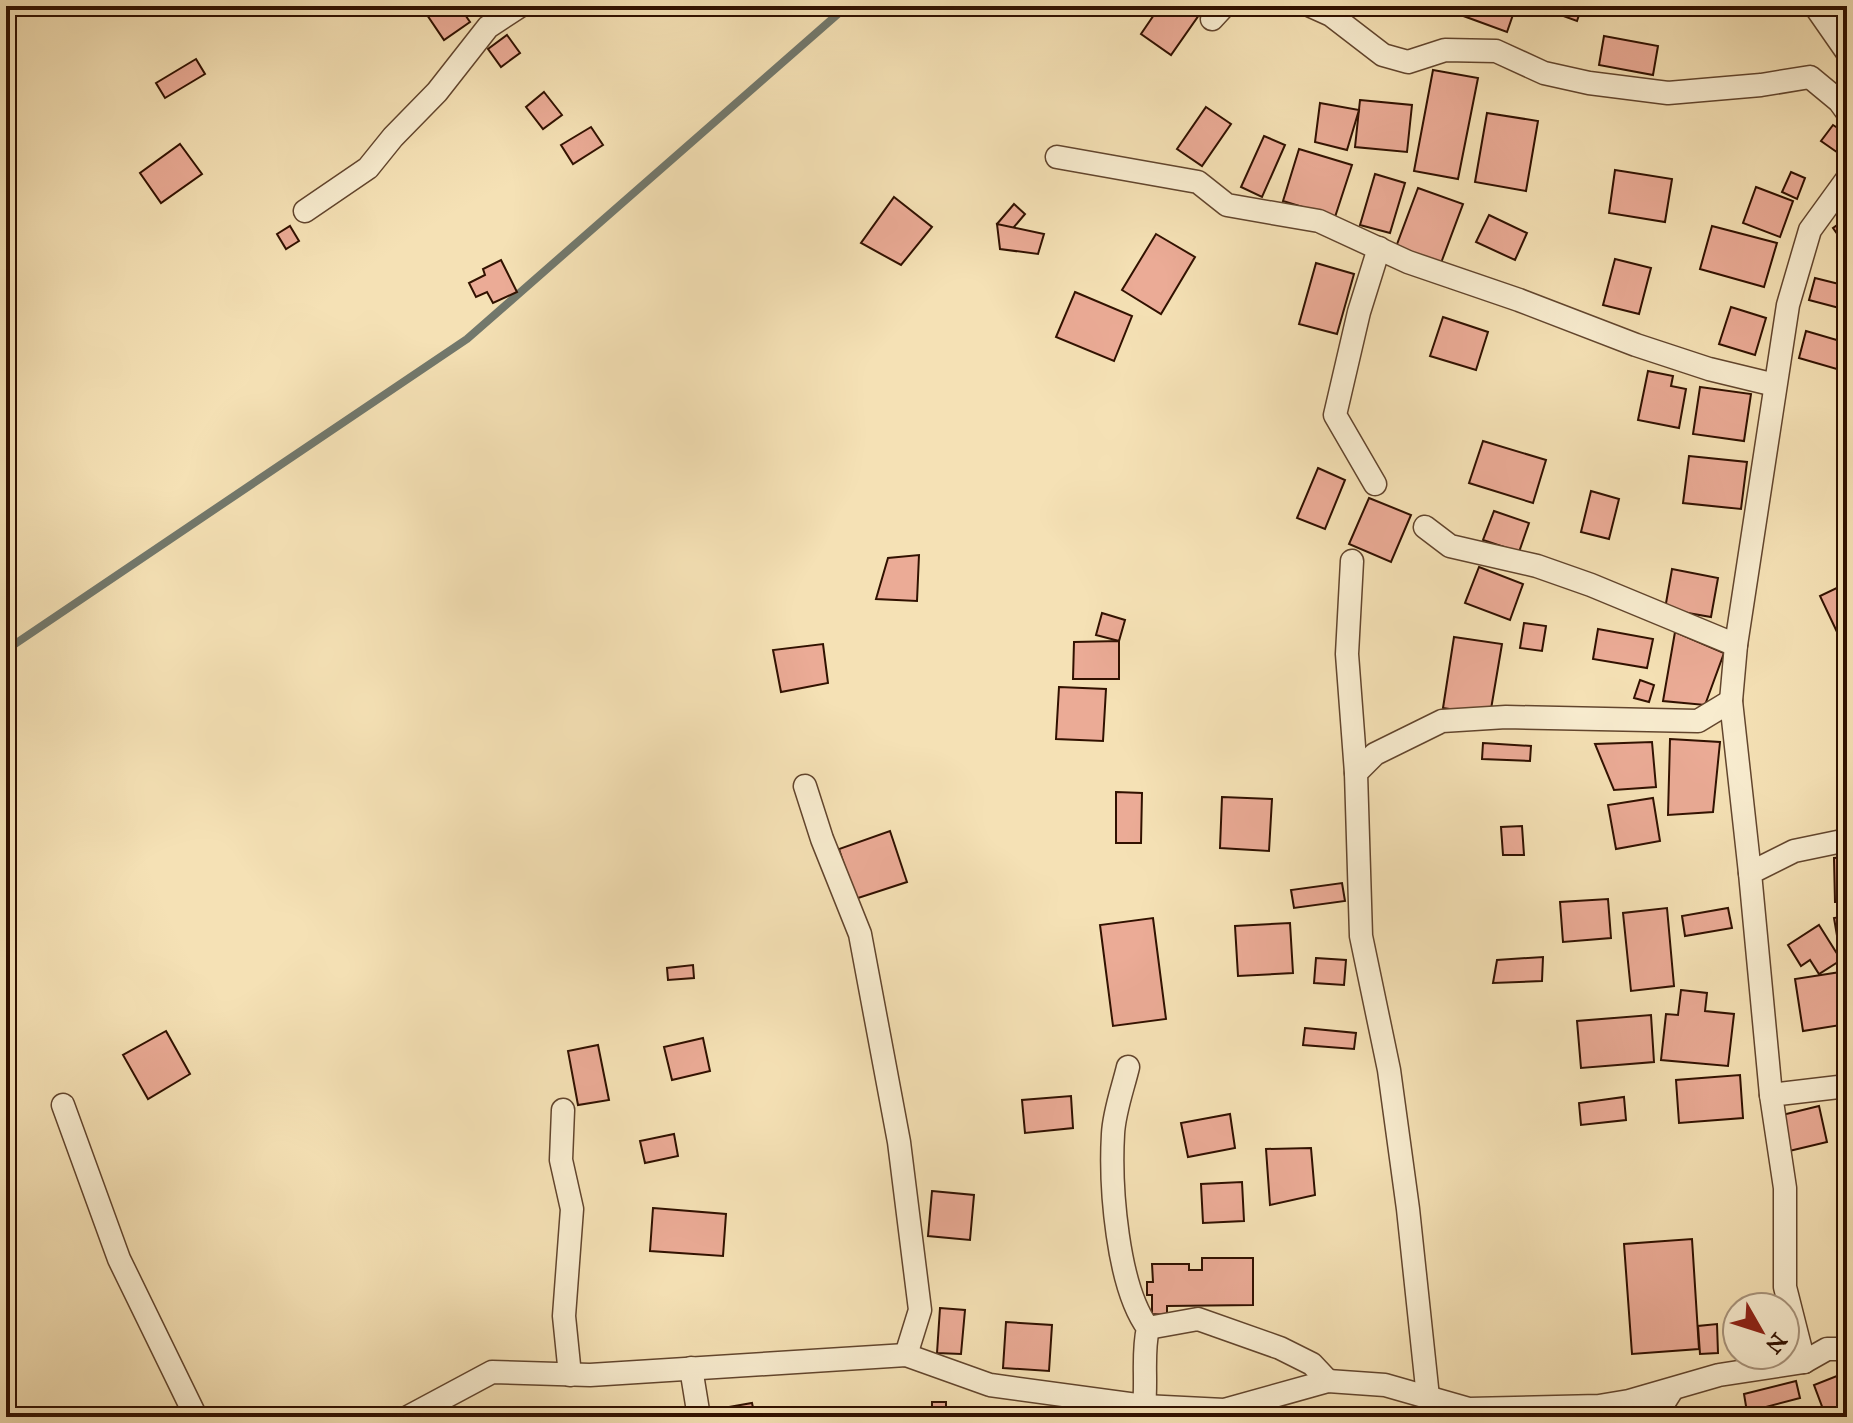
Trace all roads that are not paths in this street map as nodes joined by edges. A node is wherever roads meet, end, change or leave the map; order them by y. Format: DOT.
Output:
graph roads {
  1 [pos="520,6"];
  2 [pos="1311,6"];
  3 [pos="1821,8"];
  4 [pos="1847,52"];
  5 [pos="1847,112"];
  6 [pos="1057,157"];
  7 [pos="1847,179"];
  8 [pos="305,211"];
  9 [pos="1379,248"];
  10 [pos="1775,385"];
  11 [pos="1375,484"];
  12 [pos="1425,527"];
  13 [pos="1352,561"];
  14 [pos="1736,645"];
  15 [pos="1731,701"];
  16 [pos="1356,773"];
  17 [pos="805,786"];
  18 [pos="1847,840"];
  19 [pos="1750,873"];
  20 [pos="1128,1067"];
  21 [pos="1847,1086"];
  22 [pos="1771,1095"];
  23 [pos="63,1105"];
  24 [pos="563,1110"];
  25 [pos="1148,1328"];
  26 [pos="1847,1349"];
  27 [pos="906,1355"];
  28 [pos="1804,1362"];
  29 [pos="691,1368"];
  30 [pos="570,1375"];
  31 [pos="1328,1381"];
  32 [pos="1672,1390"];
  33 [pos="1428,1397"];
  34 [pos="1144,1406"];
  35 [pos="196,1417"];
  36 [pos="408,1417"];
  37 [pos="699,1417"];
  38 [pos="1655,1417"];
  1 -- 8 [label="street"];
  2 -- 5 [label="street"];
  3 -- 4 [label="street"];
  6 -- 9 [label="street"];
  7 -- 10 [label="street"];
  9 -- 10 [label="street"];
  9 -- 11 [label="street"];
  10 -- 14 [label="street"];
  12 -- 14 [label="street"];
  13 -- 16 [label="street"];
  14 -- 15 [label="street"];
  15 -- 16 [label="street"];
  15 -- 19 [label="street"];
  16 -- 33 [label="street"];
  17 -- 27 [label="street"];
  18 -- 19 [label="street"];
  19 -- 22 [label="street"];
  20 -- 25 [label="street"];
  21 -- 22 [label="street"];
  22 -- 28 [label="street"];
  23 -- 35 [label="street"];
  24 -- 30 [label="street"];
  25 -- 31 [label="street"];
  25 -- 34 [label="street"];
  26 -- 28 [label="street"];
  27 -- 29 [label="street"];
  27 -- 34 [label="street"];
  28 -- 32 [label="street"];
  29 -- 30 [label="street"];
  29 -- 37 [label="street"];
  30 -- 36 [label="street"];
  31 -- 33 [label="street"];
  31 -- 34 [label="street"];
  32 -- 33 [label="street"];
  32 -- 38 [label="street"];
}
